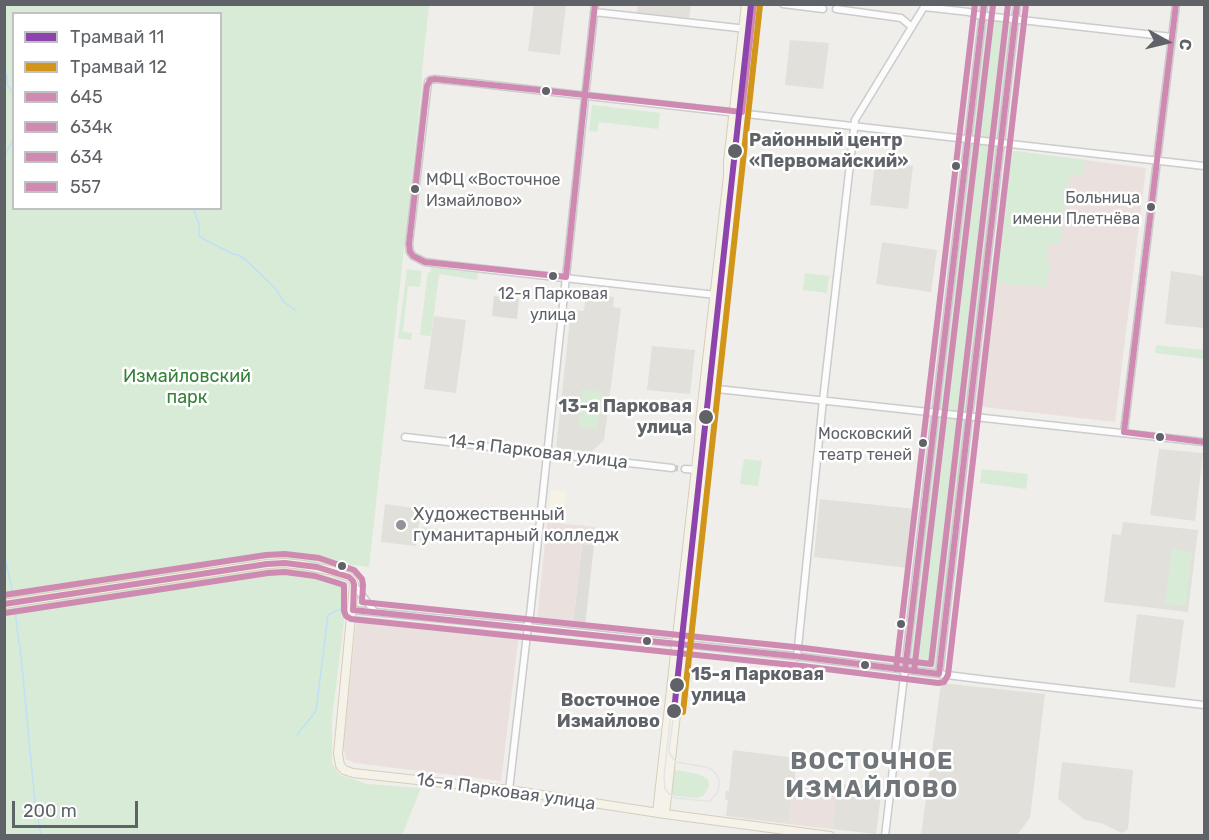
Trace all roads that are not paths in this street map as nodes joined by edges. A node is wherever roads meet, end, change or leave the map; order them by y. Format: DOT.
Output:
graph roads {
  1 [pos="595,4"];
  2 [pos="746,4"];
  3 [pos="754,4"];
  4 [pos="783,4"];
  5 [pos="984,4"];
  6 [pos="1017,4"];
  7 [pos="1176,4"];
  8 [pos="823,9"];
  9 [pos="836,9"];
  10 [pos="594,12"];
  11 [pos="982,15"];
  12 [pos="1015,19"];
  13 [pos="912,27"];
  14 [pos="747,29"];
  15 [pos="1172,37"];
  16 [pos="585,95"];
  17 [pos="733,111"];
  18 [pos="742,112"];
  19 [pos="854,126"];
  20 [pos="968,139"];
  21 [pos="1001,143"];
  22 [pos="1157,161"];
  23 [pos="1204,166"];
  24 [pos="566,277"];
  25 [pos="718,295"];
  26 [pos="708,388"];
  27 [pos="823,400"];
  28 [pos="936,412"];
  29 [pos="970,416"];
  30 [pos="1124,432"];
  31 [pos="405,437"];
  32 [pos="1204,442"];
  33 [pos="547,453"];
  34 [pos="672,468"];
  35 [pos="685,469"];
  36 [pos="700,470"];
  37 [pos="354,585"];
  38 [pos="4,604"];
  39 [pos="352,609"];
  40 [pos="374,611"];
  41 [pos="528,627"];
  42 [pos="680,645"];
  43 [pos="797,657"];
  44 [pos="905,670"];
  45 [pos="939,674"];
  46 [pos="1204,705"];
  47 [pos="509,790"];
  48 [pos="661,814"];
  49 [pos="830,836"];
  50 [pos="885,836"];
  1 -- 10 [label="street"];
  2 -- 14 [label="main road"];
  3 -- 14 [label="main road"];
  4 -- 8 [label="street"];
  5 -- 11 [label="street"];
  6 -- 12 [label="street"];
  7 -- 15 [label="street"];
  9 -- 13 [label="street"];
  10 -- 14 [label="street"];
  10 -- 16 [label="street"];
  11 -- 12 [label="street"];
  11 -- 13 [label="street"];
  11 -- 20 [label="street"];
  12 -- 15 [label="street"];
  12 -- 21 [label="street"];
  13 -- 19 [label="street"];
  14 -- 17 [label="main road"];
  14 -- 18 [label="main road"];
  15 -- 22 [label="street"];
  16 -- 17 [label="street"];
  16 -- 24 [label="street"];
  16 -- 24 [label="street"];
  17 -- 18 [label="street"];
  17 -- 25 [label="main road"];
  18 -- 19 [label="street"];
  18 -- 25 [label="main road"];
  19 -- 20 [label="street"];
  19 -- 27 [label="street"];
  20 -- 21 [label="street"];
  20 -- 28 [label="street"];
  21 -- 22 [label="street"];
  21 -- 29 [label="street"];
  22 -- 23 [label="street"];
  22 -- 30 [label="street"];
  24 -- 25 [label="street"];
  24 -- 33 [label="street"];
  25 -- 26 [label="main road"];
  26 -- 27 [label="street"];
  26 -- 36 [label="main road"];
  27 -- 28 [label="street"];
  27 -- 43 [label="street"];
  28 -- 29 [label="street"];
  28 -- 44 [label="street"];
  29 -- 30 [label="street"];
  29 -- 45 [label="street"];
  30 -- 32 [label="street"];
  31 -- 33 [label="street, 14-я Парковая улица"];
  33 -- 34 [label="street, 14-я Парковая улица"];
  33 -- 41 [label="street"];
  35 -- 36 [label="street"];
  36 -- 42 [label="main road"];
  37 -- 38 [label="main road"];
  37 -- 39 [label="main road"];
  37 -- 40 [label="street"];
  39 -- 40 [label="street"];
  39 -- 47 [label="main road, 16-я Парковая улица"];
  40 -- 41 [label="street"];
  41 -- 42 [label="street"];
  41 -- 47 [label="street"];
  42 -- 43 [label="street"];
  42 -- 48 [label="main road"];
  43 -- 44 [label="street"];
  44 -- 45 [label="street"];
  44 -- 50 [label="street"];
  45 -- 46 [label="street"];
  47 -- 48 [label="main road, 16-я Парковая улица"];
  48 -- 49 [label="main road, 16-я Парковая улица"];
}
